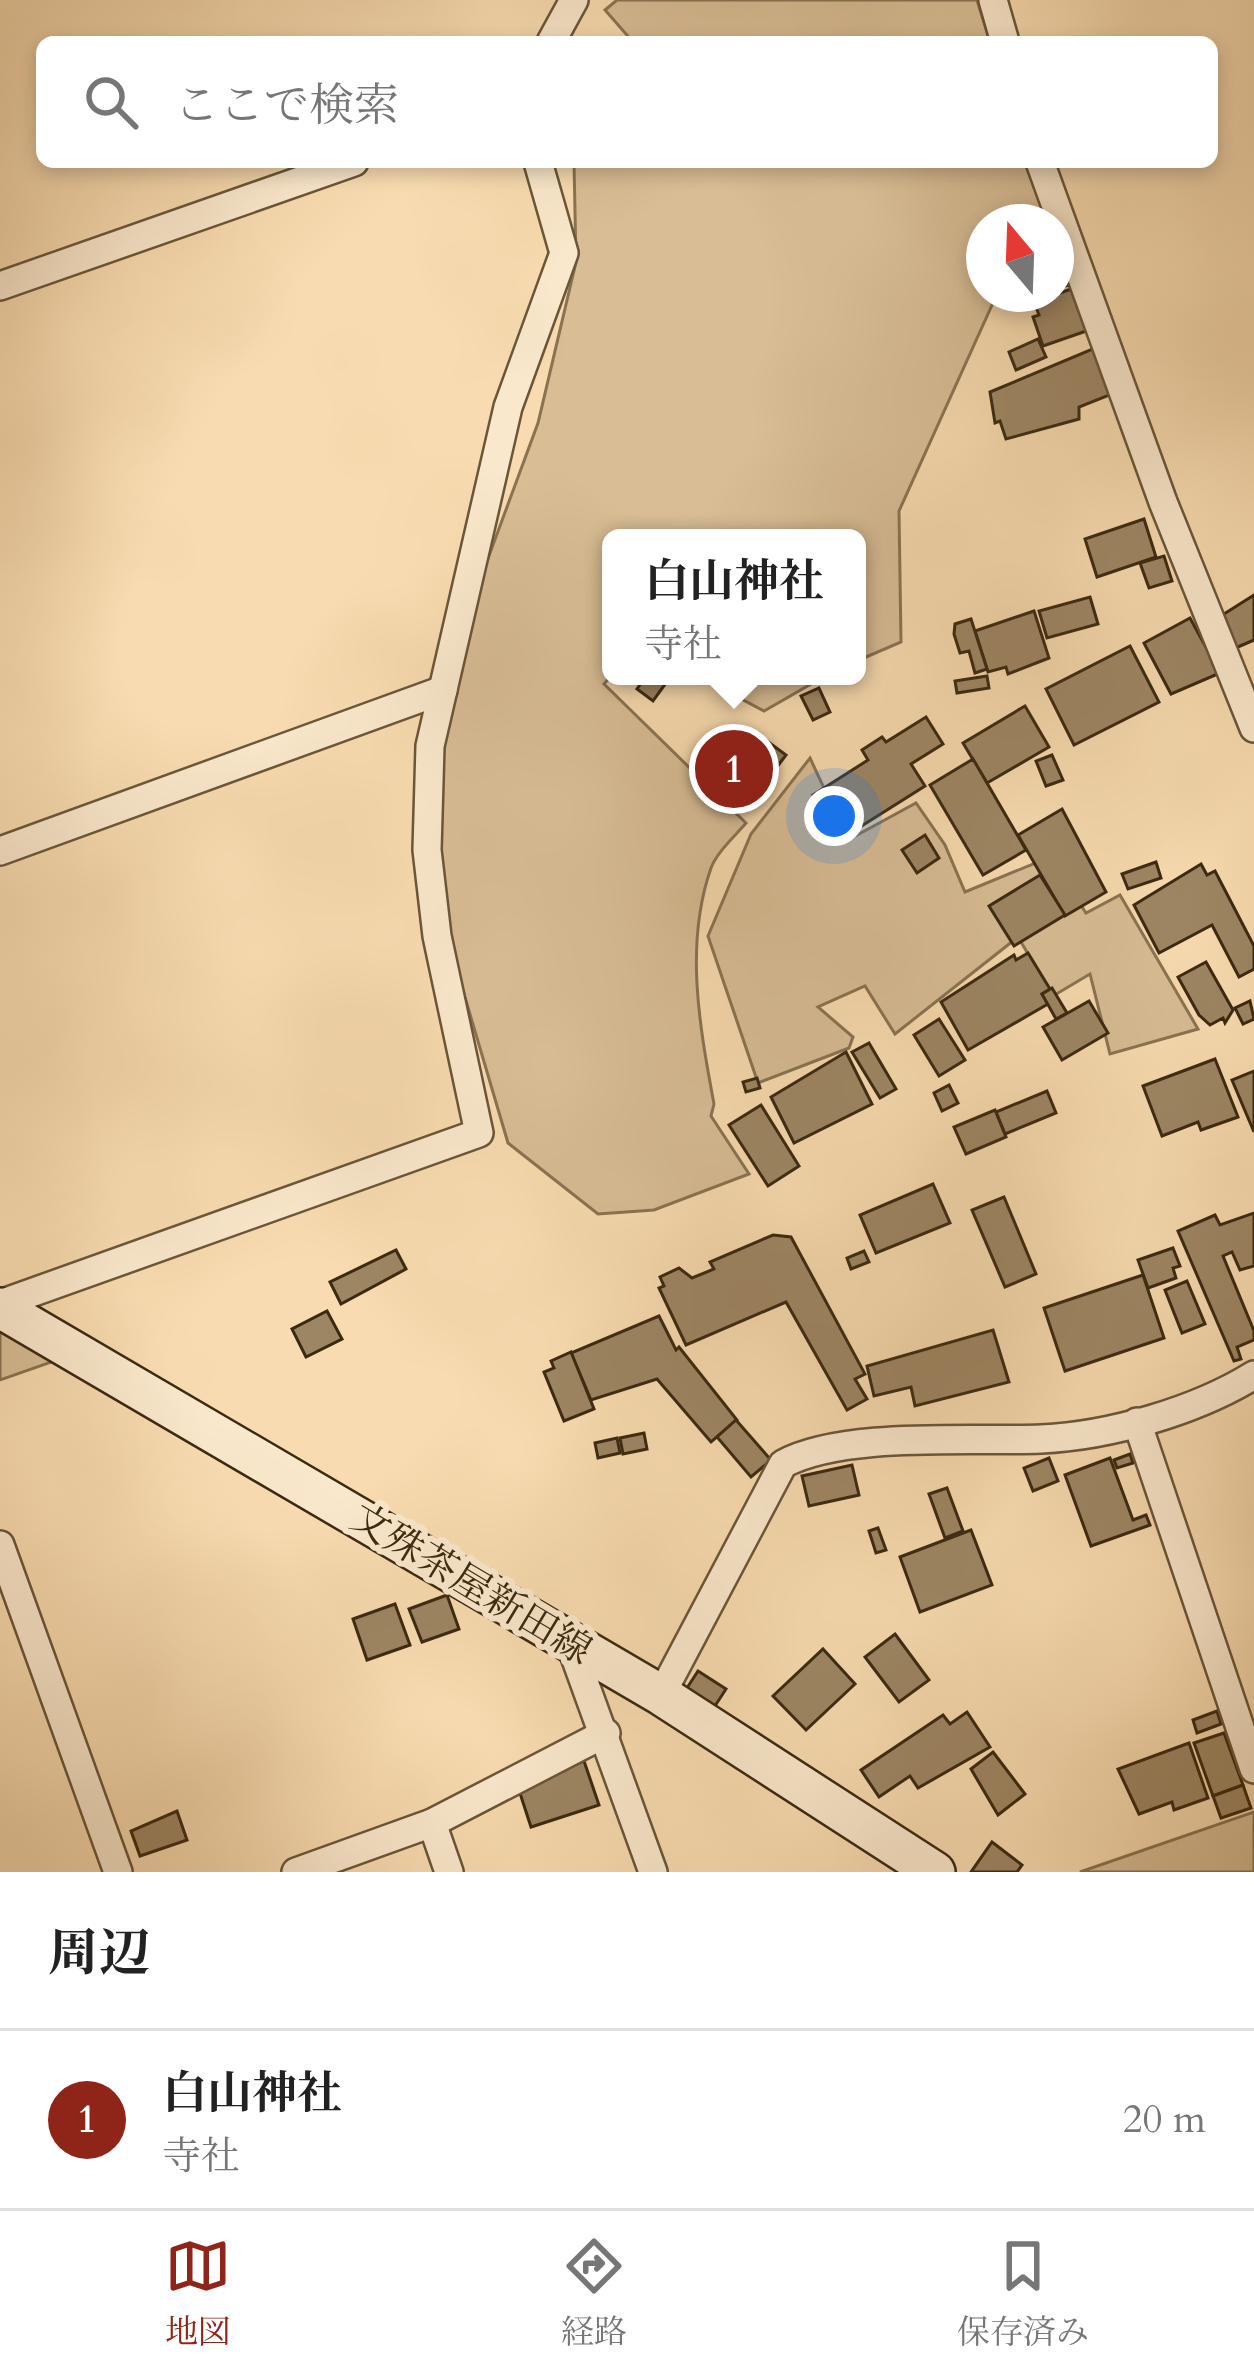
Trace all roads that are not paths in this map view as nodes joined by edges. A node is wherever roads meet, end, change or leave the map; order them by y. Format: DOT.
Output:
graph roads {
  1 [pos="574,0"];
  2 [pos="993,0"];
  3 [pos="554,36"];
  4 [pos="1003,36"];
  5 [pos="337,168"];
  6 [pos="540,168"];
  7 [pos="1042,168"];
  8 [pos="0,286"];
  9 [pos="443,690"];
  10 [pos="1254,728"];
  11 [pos="0,851"];
  12 [pos="0,1306"];
  13 [pos="1254,1375"];
  14 [pos="1137,1422"];
  15 [pos="0,1545"];
  16 [pos="570,1643"];
  17 [pos="661,1695"];
  18 [pos="606,1733"];
  19 [pos="1254,1769"];
  20 [pos="432,1823"];
  21 [pos="932,1871"];
  22 [pos="118,1872"];
  23 [pos="296,1872"];
  24 [pos="449,1872"];
  25 [pos="652,1872"];
  1 -- 3 [label="street"];
  2 -- 4 [label="street"];
  5 -- 8 [label="street"];
  6 -- 9 [label="street"];
  7 -- 10 [label="street"];
  9 -- 11 [label="street"];
  9 -- 12 [label="street"];
  12 -- 16 [label="main road, 文殊茶屋新田線"];
  13 -- 14 [label="street"];
  14 -- 17 [label="street"];
  14 -- 19 [label="street"];
  15 -- 22 [label="street"];
  16 -- 17 [label="main road, 文殊茶屋新田線"];
  16 -- 18 [label="street"];
  17 -- 21 [label="main road, 文殊茶屋新田線"];
  18 -- 20 [label="street"];
  18 -- 25 [label="street"];
  20 -- 23 [label="street"];
  20 -- 24 [label="street"];
}
